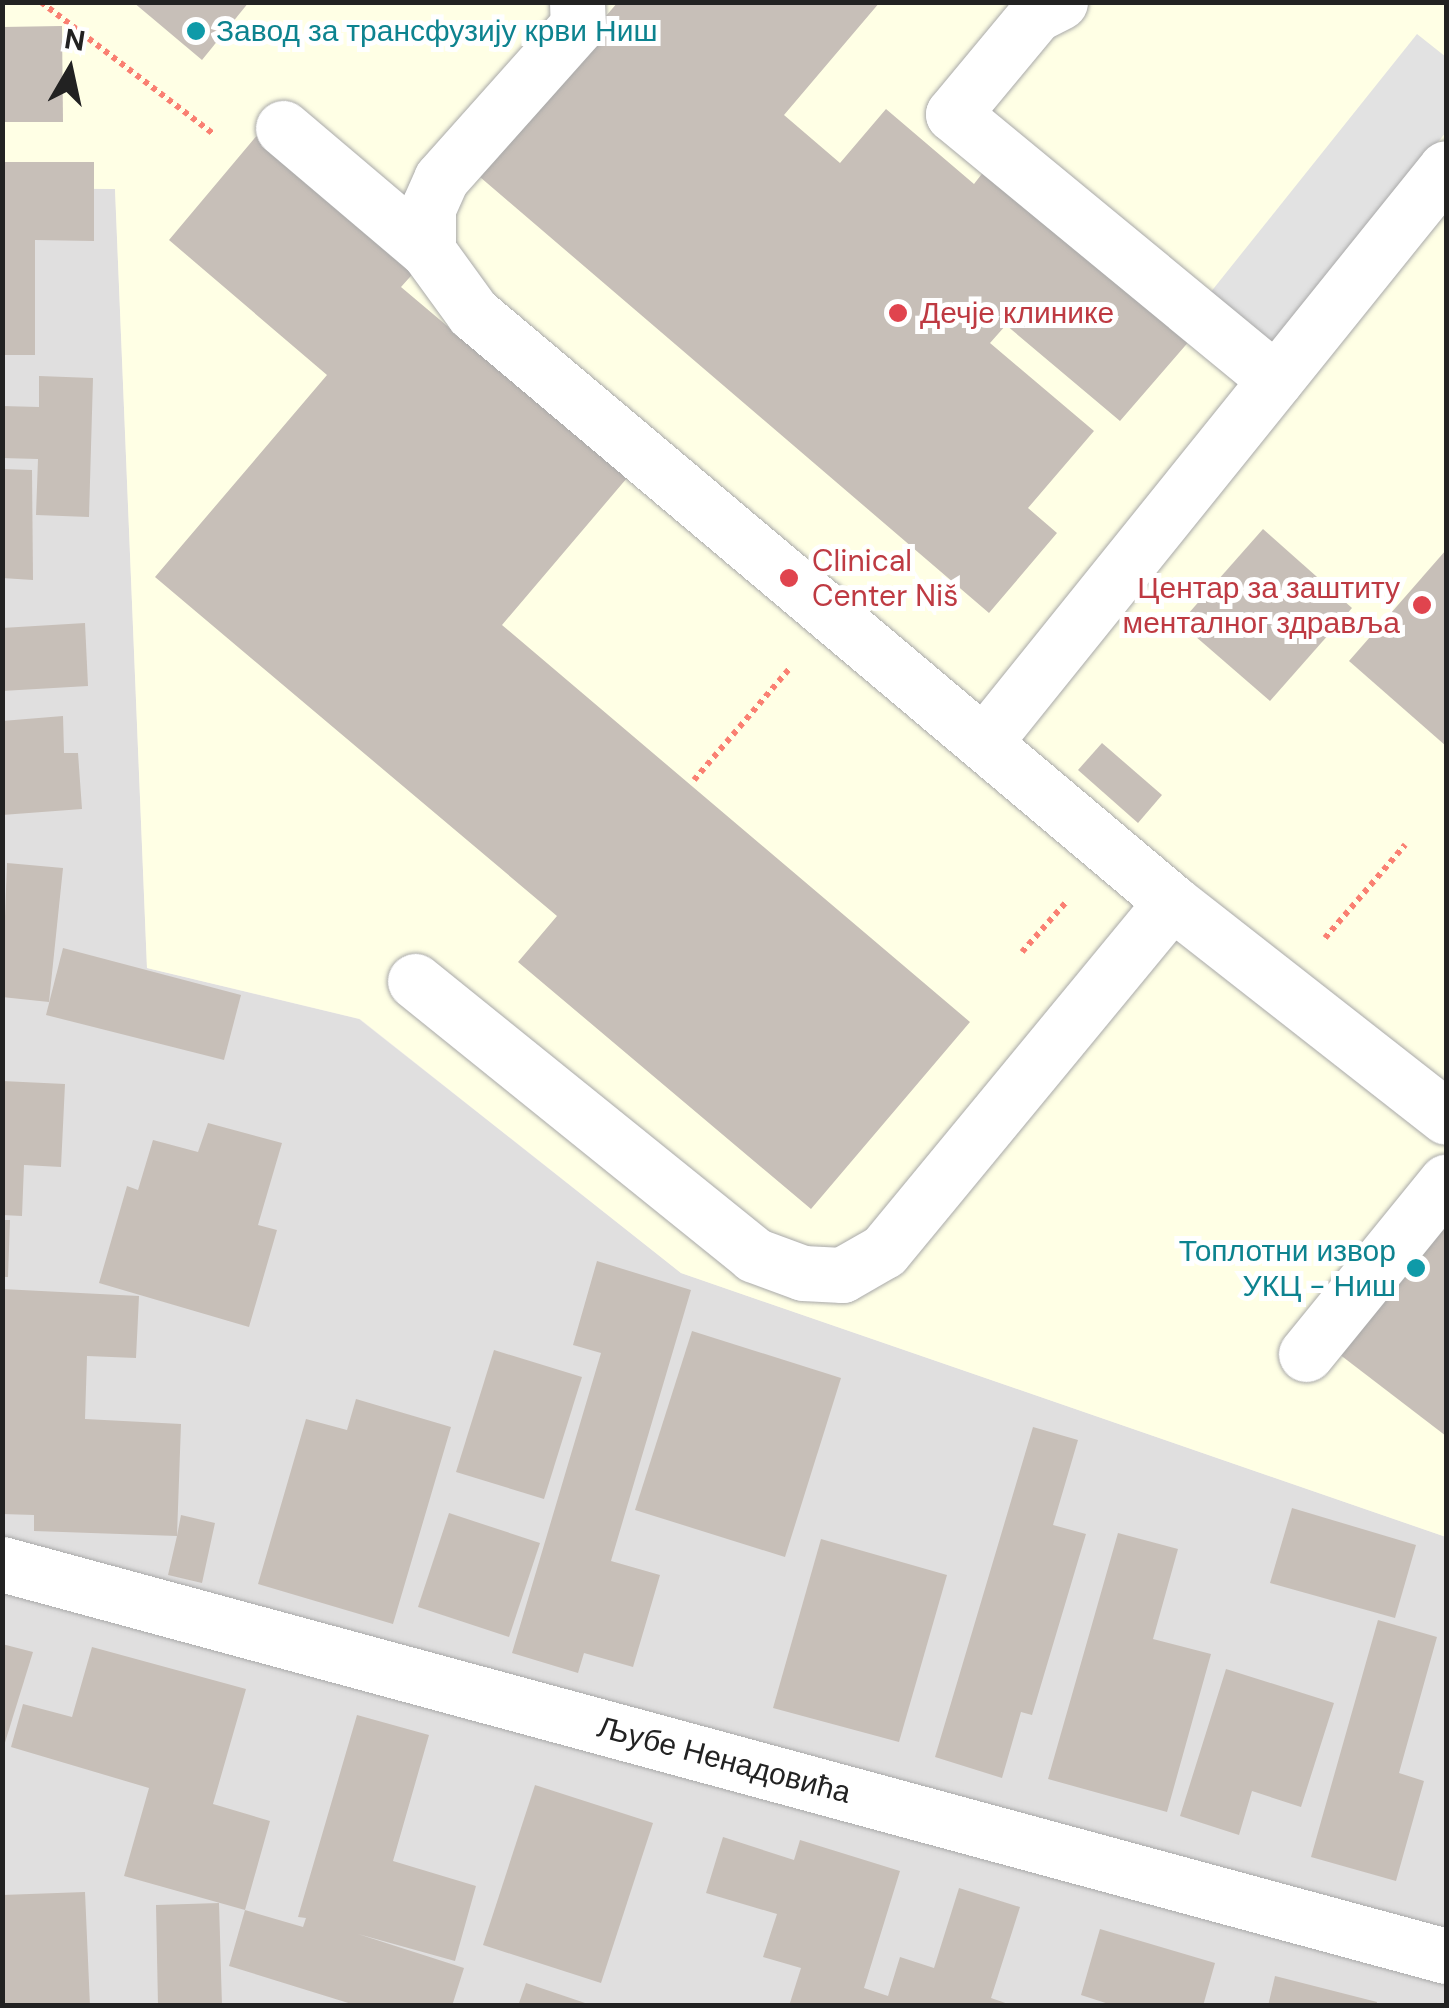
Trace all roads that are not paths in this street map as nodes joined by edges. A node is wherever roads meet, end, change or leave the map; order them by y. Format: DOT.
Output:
graph roads {
  1 [pos="577,2"];
  2 [pos="1060,2"];
  3 [pos="284,128"];
  4 [pos="1446,168"];
  5 [pos="428,251"];
  6 [pos="1276,380"];
  7 [pos="985,741"];
  8 [pos="1172,902"];
  9 [pos="415,981"];
  10 [pos="1446,1118"];
  11 [pos="1446,1182"];
  12 [pos="1306,1354"];
  13 [pos="2,1564"];
  14 [pos="1446,1956"];
  1 -- 5 [label="street"];
  2 -- 6 [label="street"];
  3 -- 5 [label="street"];
  4 -- 6 [label="street"];
  5 -- 7 [label="street"];
  6 -- 7 [label="street"];
  7 -- 8 [label="street"];
  8 -- 9 [label="street"];
  8 -- 10 [label="street"];
  11 -- 12 [label="street"];
  13 -- 14 [label="street, Љубе Ненадовића"];
}
